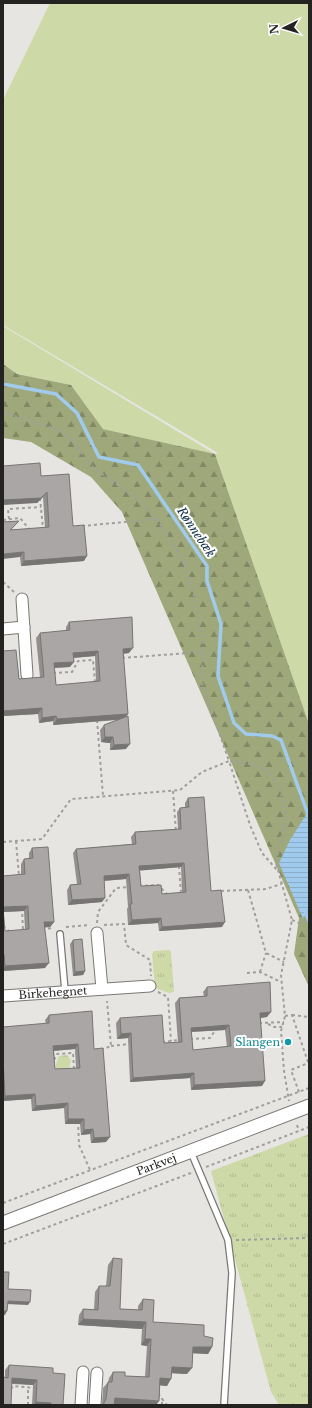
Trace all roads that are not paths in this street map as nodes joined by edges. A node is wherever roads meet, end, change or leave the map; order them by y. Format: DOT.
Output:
graph roads {
  1 [pos="22,599"];
  2 [pos="24,627"];
  3 [pos="3,629"];
  4 [pos="27,675"];
  5 [pos="97,929"];
  6 [pos="60,934"];
  7 [pos="150,986"];
  8 [pos="104,989"];
  9 [pos="65,991"];
  10 [pos="3,996"];
  11 [pos="309,1106"];
  12 [pos="190,1150"];
  13 [pos="3,1223"];
  14 [pos="83,1372"];
  15 [pos="97,1373"];
  16 [pos="81,1405"];
  17 [pos="95,1405"];
  18 [pos="224,1405"];
  1 -- 2 [label="street"];
  2 -- 3 [label="street"];
  2 -- 4 [label="street"];
  5 -- 8 [label="street, Birkehegnet"];
  6 -- 9 [label="lane"];
  7 -- 8 [label="street, Birkehegnet"];
  8 -- 9 [label="street, Birkehegnet"];
  9 -- 10 [label="street, Birkehegnet"];
  11 -- 12 [label="street, Parkvej"];
  12 -- 13 [label="street, Parkvej"];
  12 -- 18 [label="lane"];
  14 -- 16 [label="street"];
  15 -- 17 [label="street"];
}
